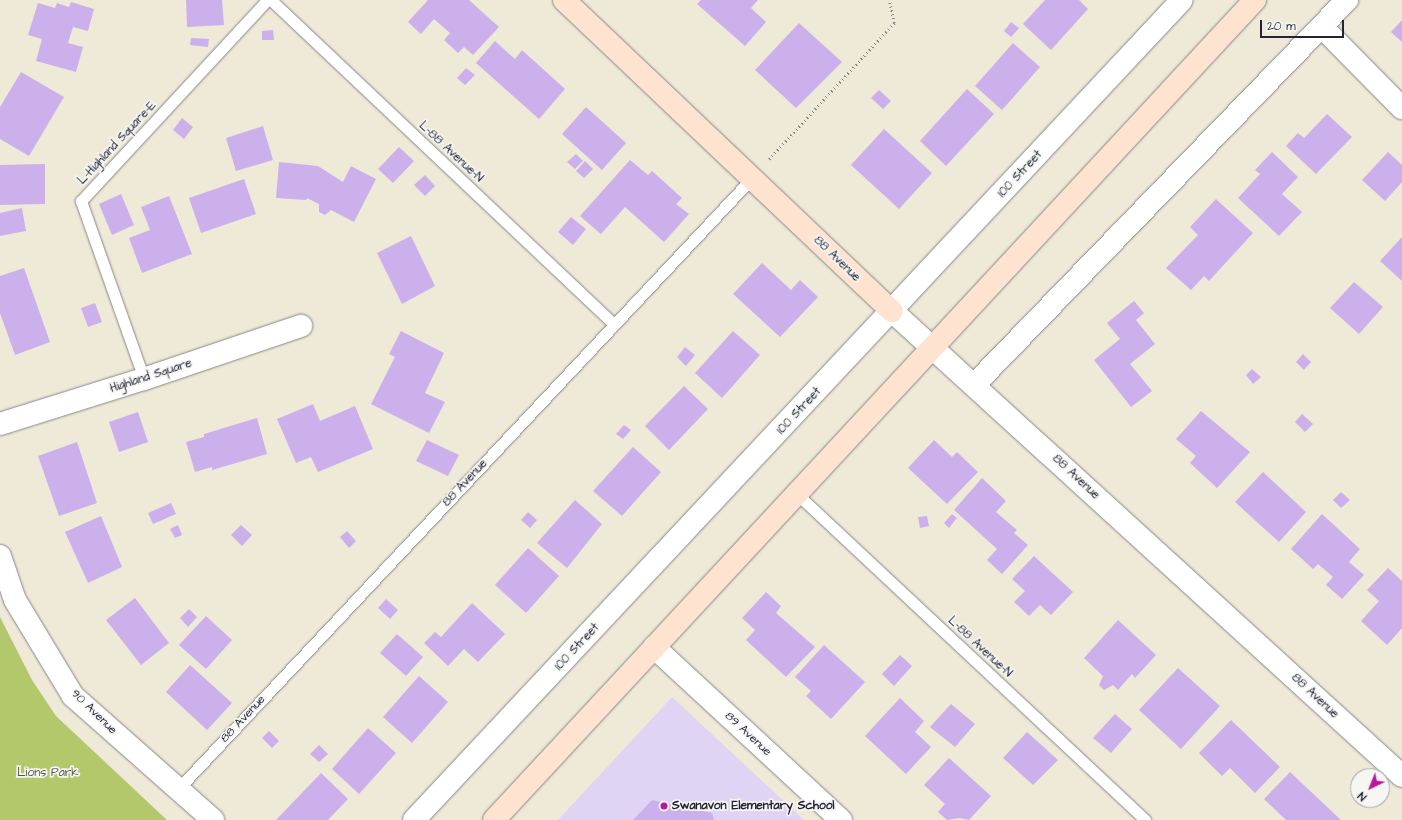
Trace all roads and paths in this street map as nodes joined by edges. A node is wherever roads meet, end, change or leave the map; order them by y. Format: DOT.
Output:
graph roads {
  1 [pos="267,0"];
  2 [pos="271,0"];
  3 [pos="564,0"];
  4 [pos="890,0"];
  5 [pos="1182,0"];
  6 [pos="1255,0"];
  7 [pos="1347,0"];
  8 [pos="1322,27"];
  9 [pos="1402,108"];
  10 [pos="752,178"];
  11 [pos="892,312"];
  12 [pos="614,324"];
  13 [pos="301,326"];
  14 [pos="933,347"];
  15 [pos="144,379"];
  16 [pos="975,384"];
  17 [pos="0,424"];
  18 [pos="796,494"];
  19 [pos="0,556"];
  20 [pos="654,647"];
  21 [pos="1402,776"];
  22 [pos="178,789"];
  23 [pos="213,820"];
  24 [pos="414,820"];
  25 [pos="494,820"];
  26 [pos="841,820"];
  27 [pos="1145,820"];
  1 -- 15 [label="lane, L-Highland Square-E"];
  2 -- 12 [label="lane, L-88 Avenue-N"];
  3 -- 10 [label="main road, 88 Avenue"];
  4 -- 10 [label="path"];
  5 -- 11 [label="street, 100 Street"];
  6 -- 14 [label="main road"];
  7 -- 8 [label="street"];
  8 -- 9 [label="street"];
  8 -- 16 [label="street"];
  10 -- 11 [label="main road, 88 Avenue"];
  10 -- 12 [label="lane, 88 Avenue"];
  11 -- 14 [label="street, 88 Avenue"];
  11 -- 24 [label="street, 100 Street"];
  12 -- 22 [label="lane, 88 Avenue"];
  13 -- 15 [label="street, Highland Square"];
  14 -- 16 [label="street, 88 Avenue"];
  14 -- 18 [label="main road"];
  15 -- 17 [label="street, Highland Square"];
  16 -- 21 [label="street, 88 Avenue"];
  18 -- 20 [label="main road"];
  18 -- 27 [label="lane, L-88 Avenue-N"];
  19 -- 22 [label="street, 90 Avenue"];
  20 -- 25 [label="main road"];
  20 -- 26 [label="street, 89 Avenue"];
  22 -- 23 [label="street, 90 Avenue"];
}
